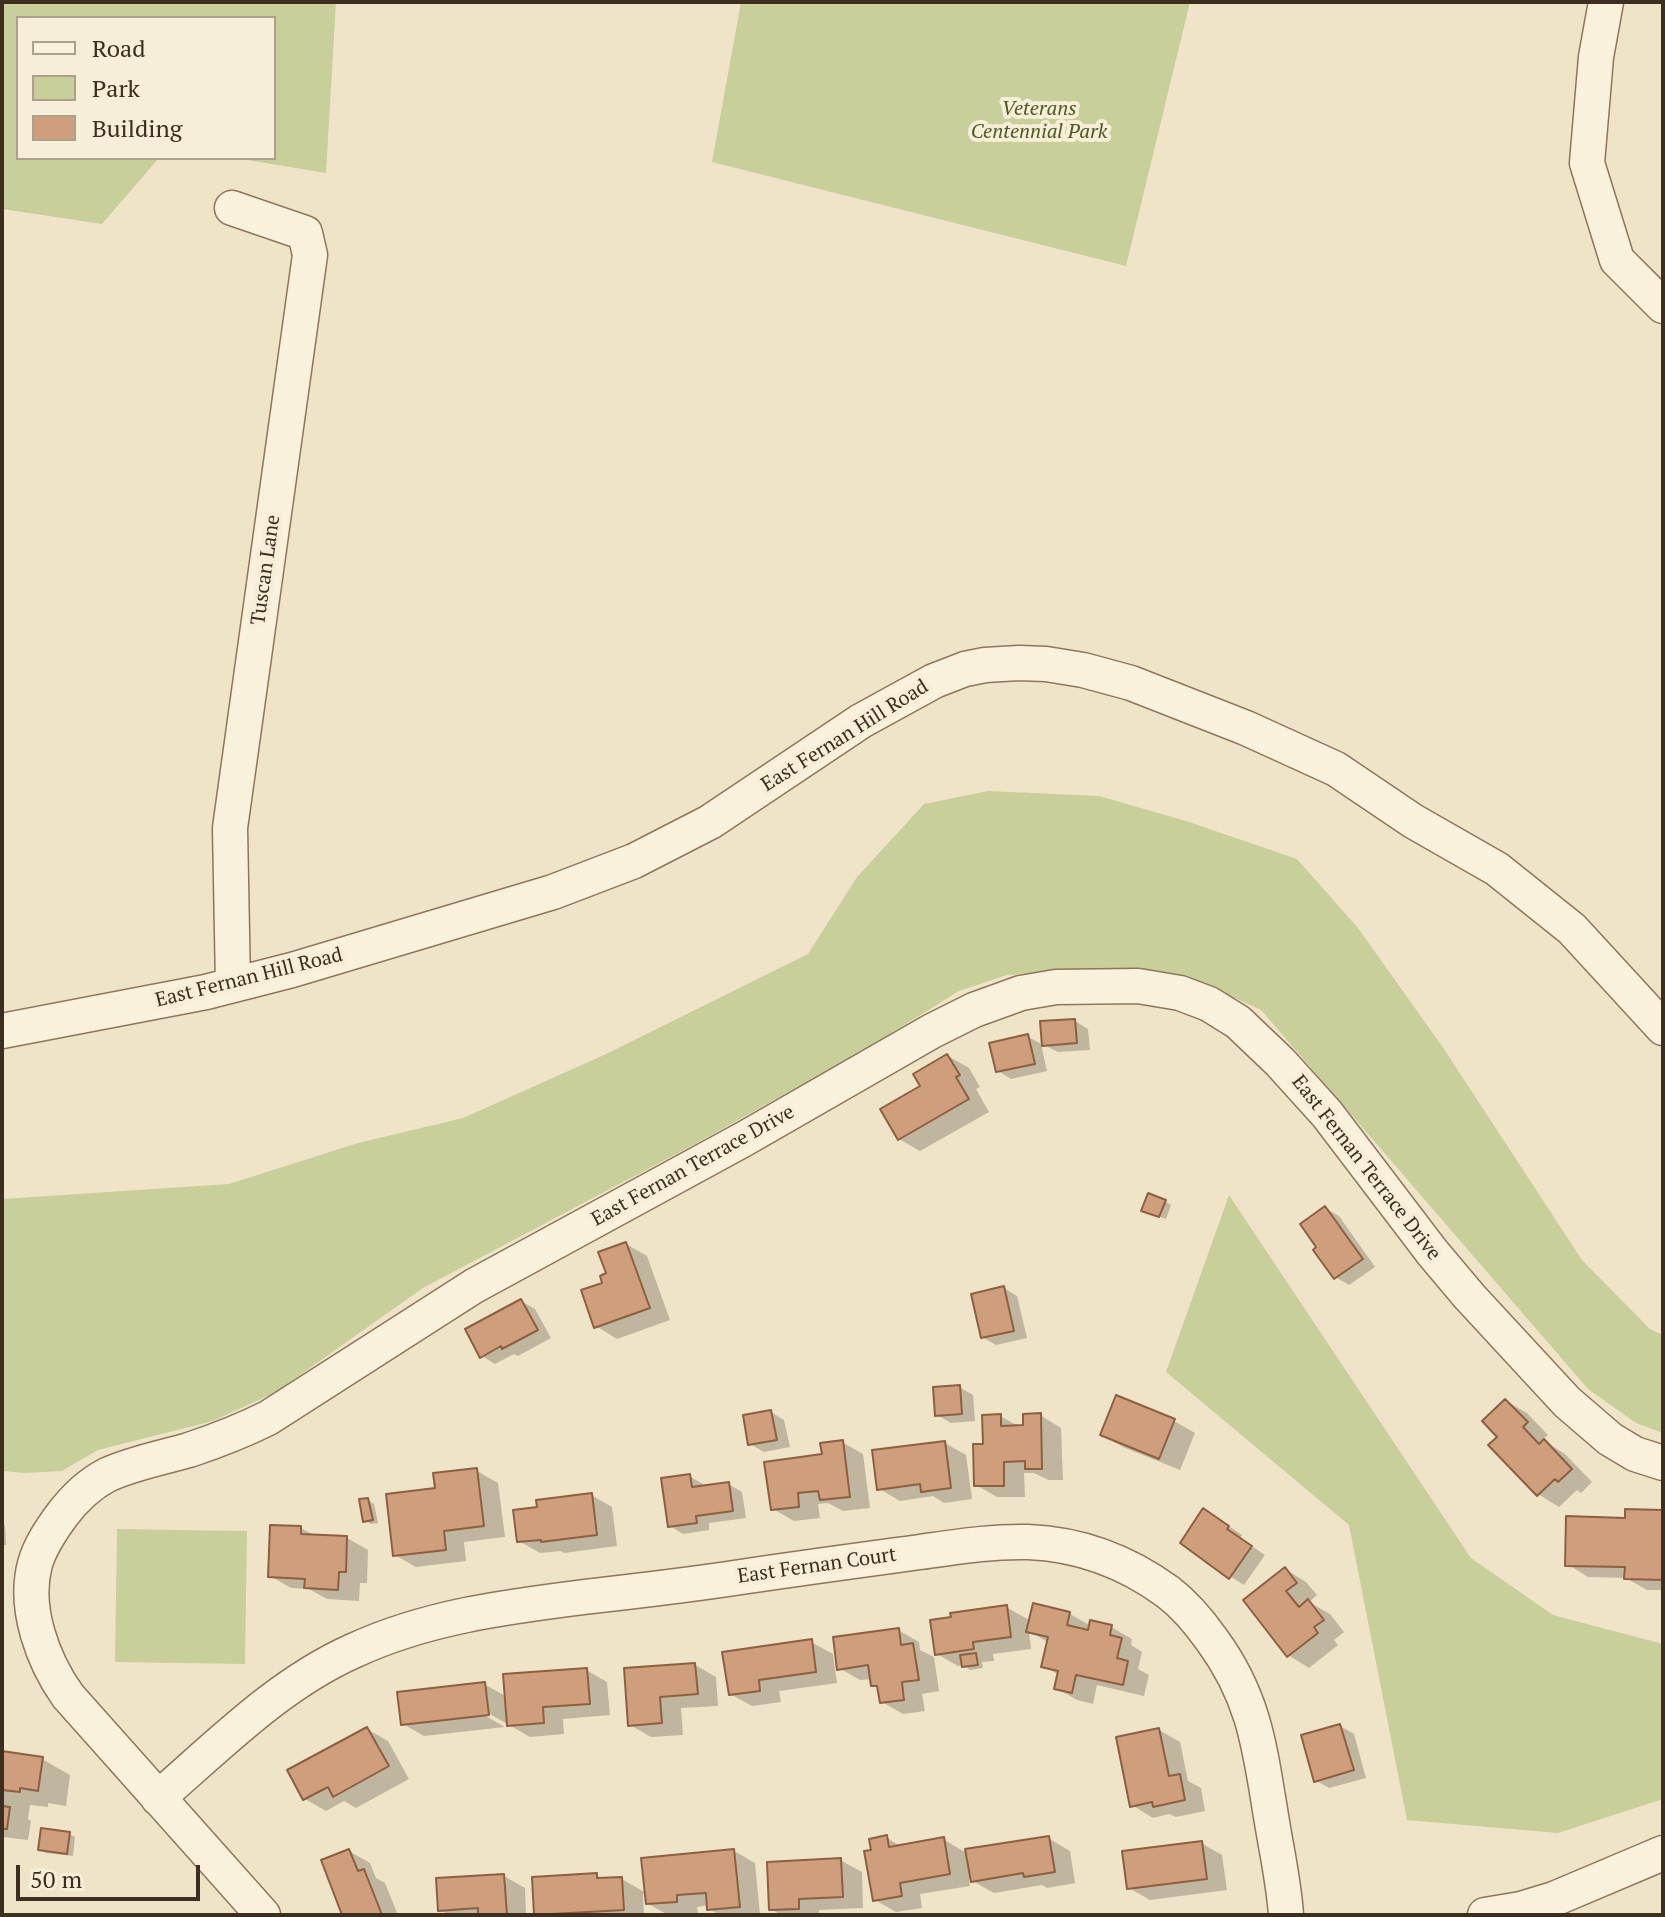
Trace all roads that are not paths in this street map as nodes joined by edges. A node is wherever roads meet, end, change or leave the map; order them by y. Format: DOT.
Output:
graph roads {
  1 [pos="1606,2"];
  2 [pos="232,208"];
  3 [pos="1663,306"];
  4 [pos="233,985"];
  5 [pos="1663,1028"];
  6 [pos="2,1031"];
  7 [pos="1663,1463"];
  8 [pos="158,1798"];
  9 [pos="1663,1853"];
  10 [pos="263,1915"];
  11 [pos="1286,1915"];
  12 [pos="1485,1915"];
  1 -- 3 [label="street"];
  2 -- 4 [label="street, Tuscan Lane"];
  4 -- 5 [label="street, East Fernan Hill Road"];
  4 -- 6 [label="street, East Fernan Hill Road"];
  7 -- 8 [label="street, East Fernan Terrace Drive"];
  8 -- 10 [label="street, East Fernan Terrace Drive"];
  8 -- 11 [label="street, East Fernan Court"];
  9 -- 12 [label="street"];
}
